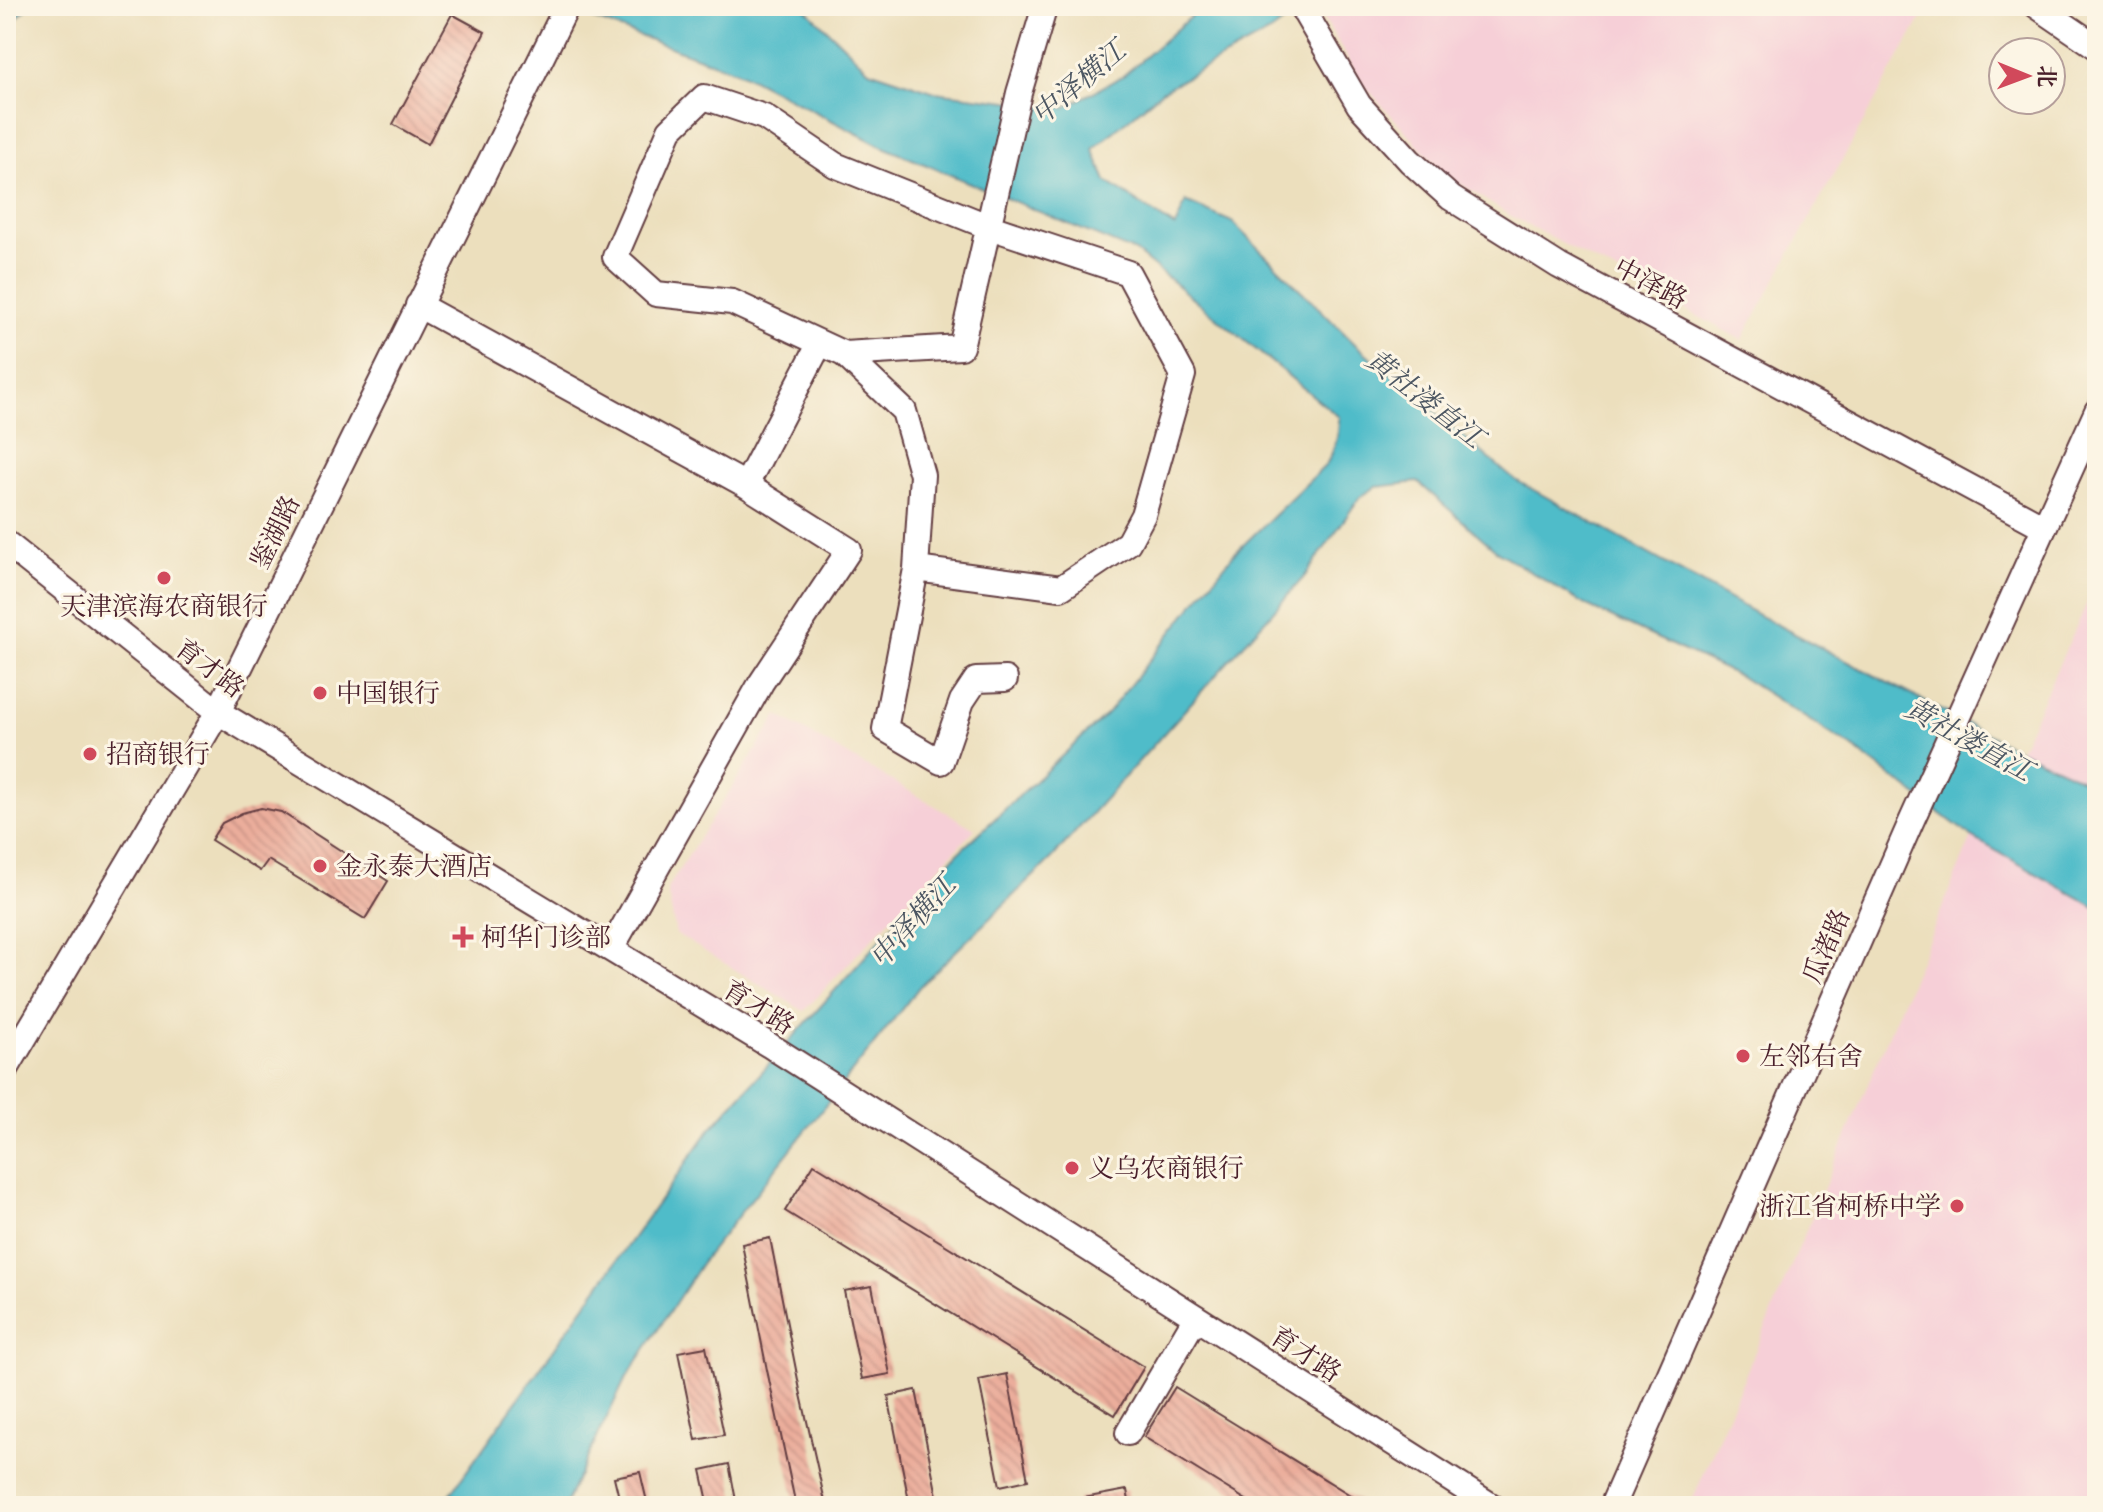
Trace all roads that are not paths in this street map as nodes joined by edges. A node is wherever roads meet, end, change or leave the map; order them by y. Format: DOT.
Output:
graph roads {
  1 [pos="1045,6"];
  2 [pos="2037,6"];
  3 [pos="566,10"];
  4 [pos="1304,10"];
  5 [pos="2097,47"];
  6 [pos="987,226"];
  7 [pos="418,305"];
  8 [pos="820,343"];
  9 [pos="844,354"];
  10 [pos="2097,411"];
  11 [pos="746,485"];
  12 [pos="2044,527"];
  13 [pos="6,543"];
  14 [pos="916,569"];
  15 [pos="1005,679"];
  16 [pos="218,712"];
  17 [pos="611,949"];
  18 [pos="6,1069"];
  19 [pos="1196,1317"];
  20 [pos="1128,1433"];
  21 [pos="1492,1506"];
  22 [pos="1612,1506"];
  1 -- 6 [label="street"];
  2 -- 5 [label="street"];
  3 -- 7 [label="street, 鉴湖路"];
  4 -- 12 [label="street, 中泽路"];
  6 -- 8 [label="street"];
  6 -- 9 [label="street"];
  6 -- 14 [label="street"];
  7 -- 11 [label="street"];
  7 -- 16 [label="street, 鉴湖路"];
  8 -- 9 [label="street"];
  8 -- 11 [label="street"];
  9 -- 14 [label="street"];
  10 -- 12 [label="street, 瓜渚路"];
  11 -- 17 [label="street"];
  12 -- 22 [label="street, 瓜渚路"];
  13 -- 16 [label="street, 育才路"];
  14 -- 15 [label="street"];
  16 -- 17 [label="street, 育才路"];
  16 -- 18 [label="street, 鉴湖路"];
  17 -- 19 [label="street, 育才路"];
  19 -- 20 [label="street"];
  19 -- 21 [label="street, 育才路"];
}
